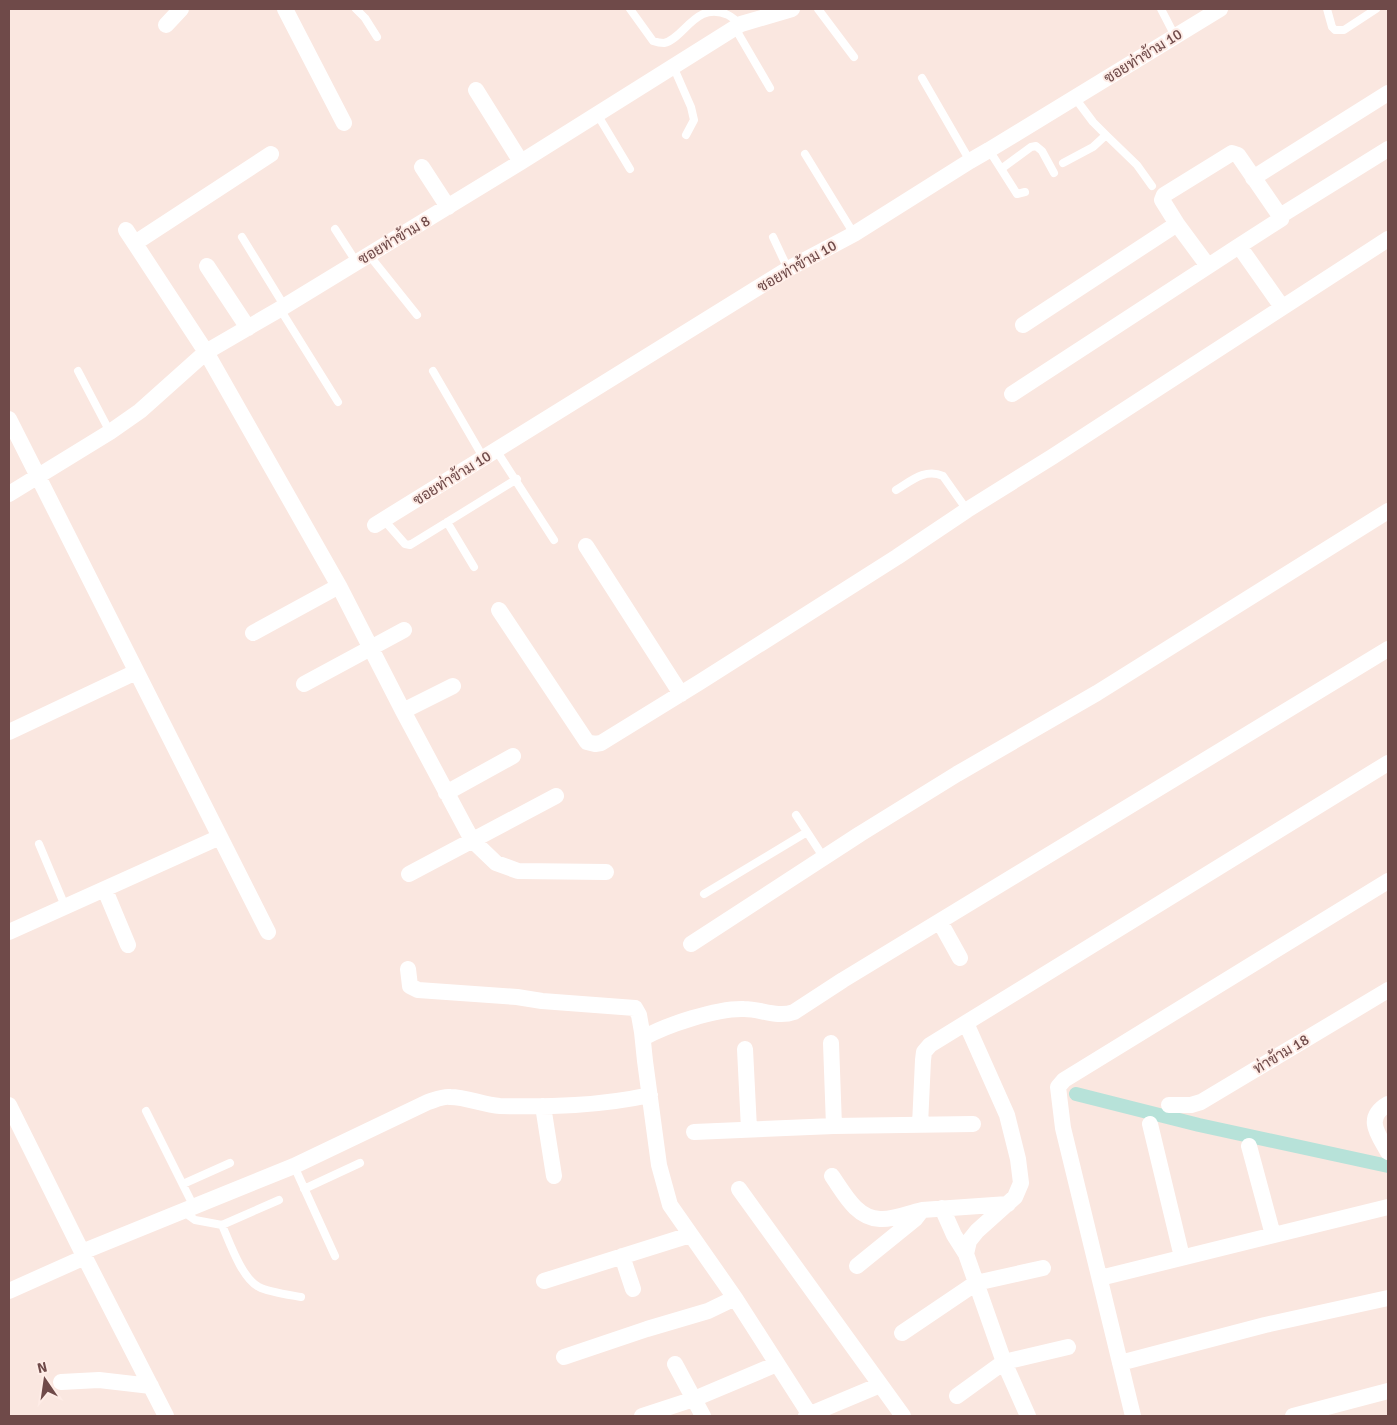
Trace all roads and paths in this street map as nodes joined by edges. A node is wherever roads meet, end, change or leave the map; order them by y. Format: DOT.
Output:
graph roads {
  1 [pos="181,9"];
  2 [pos="286,9"];
  3 [pos="356,9"];
  4 [pos="630,9"];
  5 [pos="792,9"];
  6 [pos="818,9"];
  7 [pos="1162,9"];
  8 [pos="1220,9"];
  9 [pos="1327,9"];
  10 [pos="1376,9"];
  11 [pos="166,25"];
  12 [pos="738,26"];
  13 [pos="1175,36"];
  14 [pos="377,38"];
  15 [pos="854,57"];
  16 [pos="673,66"];
  17 [pos="922,78"];
  18 [pos="770,88"];
  19 [pos="476,90"];
  20 [pos="1388,93"];
  21 [pos="1075,98"];
  22 [pos="597,114"];
  23 [pos="344,123"];
  24 [pos="686,135"];
  25 [pos="1106,135"];
  26 [pos="1388,149"];
  27 [pos="989,150"];
  28 [pos="271,154"];
  29 [pos="805,154"];
  30 [pos="970,161"];
  31 [pos="521,162"];
  32 [pos="1063,163"];
  33 [pos="422,167"];
  34 [pos="630,169"];
  35 [pos="1001,169"];
  36 [pos="1054,173"];
  37 [pos="1253,178"];
  38 [pos="1152,186"];
  39 [pos="1026,192"];
  40 [pos="448,206"];
  41 [pos="1280,216"];
  42 [pos="1177,224"];
  43 [pos="335,229"];
  44 [pos="854,234"];
  45 [pos="773,237"];
  46 [pos="242,238"];
  47 [pos="1388,239"];
  48 [pos="1239,246"];
  49 [pos="363,259"];
  50 [pos="207,266"];
  51 [pos="1208,266"];
  52 [pos="788,269"];
  53 [pos="1282,307"];
  54 [pos="283,308"];
  55 [pos="417,315"];
  56 [pos="1023,325"];
  57 [pos="248,328"];
  58 [pos="206,352"];
  59 [pos="433,370"];
  60 [pos="78,371"];
  61 [pos="1012,394"];
  62 [pos="338,402"];
  63 [pos="9,419"];
  64 [pos="110,432"];
  65 [pos="490,454"];
  66 [pos="38,476"];
  67 [pos="517,479"];
  68 [pos="896,490"];
  69 [pos="9,494"];
  70 [pos="967,510"];
  71 [pos="1388,511"];
  72 [pos="447,522"];
  73 [pos="380,523"];
  74 [pos="554,540"];
  75 [pos="586,546"];
  76 [pos="474,567"];
  77 [pos="339,586"];
  78 [pos="499,610"];
  79 [pos="404,630"];
  80 [pos="253,633"];
  81 [pos="370,648"];
  82 [pos="1388,649"];
  83 [pos="136,672"];
  84 [pos="304,684"];
  85 [pos="453,686"];
  86 [pos="681,694"];
  87 [pos="403,711"];
  88 [pos="9,732"];
  89 [pos="513,756"];
  90 [pos="1388,763"];
  91 [pos="446,793"];
  92 [pos="556,796"];
  93 [pos="796,815"];
  94 [pos="807,832"];
  95 [pos="220,837"];
  96 [pos="472,840"];
  97 [pos="39,844"];
  98 [pos="824,858"];
  99 [pos="606,872"];
  100 [pos="409,874"];
  101 [pos="1388,881"];
  102 [pos="105,890"];
  103 [pos="704,894"];
  104 [pos="65,906"];
  105 [pos="940,922"];
  106 [pos="9,932"];
  107 [pos="268,932"];
  108 [pos="691,944"];
  109 [pos="128,945"];
  110 [pos="960,958"];
  111 [pos="408,969"];
  112 [pos="1388,990"];
  113 [pos="966,1023"];
  114 [pos="643,1038"];
  115 [pos="831,1043"];
  116 [pos="745,1049"];
  117 [pos="650,1095"];
  118 [pos="1388,1104"];
  119 [pos="9,1105"];
  120 [pos="1169,1105"];
  121 [pos="543,1106"];
  122 [pos="146,1111"];
  123 [pos="973,1124"];
  124 [pos="1150,1124"];
  125 [pos="920,1125"];
  126 [pos="834,1126"];
  127 [pos="749,1129"];
  128 [pos="694,1132"];
  129 [pos="1249,1146"];
  130 [pos="1388,1152"];
  131 [pos="230,1163"];
  132 [pos="360,1163"];
  133 [pos="294,1166"];
  134 [pos="554,1176"];
  135 [pos="832,1176"];
  136 [pos="183,1184"];
  137 [pos="304,1189"];
  138 [pos="739,1189"];
  139 [pos="279,1200"];
  140 [pos="1008,1204"];
  141 [pos="1388,1207"];
  142 [pos="942,1208"];
  143 [pos="188,1209"];
  144 [pos="922,1210"];
  145 [pos="222,1225"];
  146 [pos="690,1234"];
  147 [pos="1273,1235"];
  148 [pos="966,1254"];
  149 [pos="83,1255"];
  150 [pos="334,1256"];
  151 [pos="622,1256"];
  152 [pos="1182,1257"];
  153 [pos="857,1266"];
  154 [pos="1042,1268"];
  155 [pos="1100,1278"];
  156 [pos="544,1281"];
  157 [pos="976,1283"];
  158 [pos="633,1289"];
  159 [pos="9,1291"];
  160 [pos="301,1297"];
  161 [pos="734,1298"];
  162 [pos="1388,1298"];
  163 [pos="902,1333"];
  164 [pos="1068,1346"];
  165 [pos="564,1358"];
  166 [pos="1004,1362"];
  167 [pos="1120,1362"];
  168 [pos="675,1364"];
  169 [pos="777,1364"];
  170 [pos="61,1382"];
  171 [pos="880,1385"];
  172 [pos="151,1386"];
  173 [pos="1388,1391"];
  174 [pos="957,1396"];
  175 [pos="694,1399"];
  176 [pos="808,1415"];
  177 [pos="166,1416"];
  178 [pos="642,1416"];
  179 [pos="703,1416"];
  180 [pos="903,1416"];
  181 [pos="1028,1416"];
  182 [pos="1133,1416"];
  183 [pos="1293,1416"];
  1 -- 11 [label="street"];
  2 -- 23 [label="street"];
  3 -- 14 [label="lane"];
  4 -- 12 [label="lane"];
  5 -- 12 [label="street, ซอยท่าข้าม 8"];
  6 -- 15 [label="lane"];
  7 -- 13 [label="lane"];
  8 -- 13 [label="street, ซอยท่าข้าม 10"];
  9 -- 10 [label="lane"];
  12 -- 16 [label="street, ซอยท่าข้าม 8"];
  12 -- 18 [label="lane"];
  13 -- 21 [label="street, ซอยท่าข้าม 10"];
  16 -- 22 [label="street, ซอยท่าข้าม 8"];
  16 -- 24 [label="lane"];
  17 -- 30 [label="lane"];
  19 -- 31 [label="street"];
  20 -- 37 [label="street"];
  21 -- 25 [label="lane"];
  21 -- 27 [label="street, ซอยท่าข้าม 10"];
  22 -- 31 [label="street, ซอยท่าข้าม 8"];
  22 -- 34 [label="lane"];
  25 -- 32 [label="lane"];
  25 -- 38 [label="lane"];
  26 -- 41 [label="street"];
  27 -- 30 [label="street, ซอยท่าข้าม 10"];
  27 -- 35 [label="lane"];
  28 -- 58 [label="street"];
  29 -- 44 [label="lane"];
  30 -- 44 [label="street, ซอยท่าข้าม 10"];
  31 -- 40 [label="street, ซอยท่าข้าม 8"];
  33 -- 40 [label="street"];
  35 -- 36 [label="lane"];
  35 -- 39 [label="lane"];
  37 -- 41 [label="street"];
  37 -- 42 [label="street"];
  40 -- 49 [label="street, ซอยท่าข้าม 8"];
  41 -- 48 [label="street"];
  42 -- 51 [label="street"];
  42 -- 56 [label="street"];
  43 -- 49 [label="lane"];
  44 -- 52 [label="street, ซอยท่าข้าม 10"];
  45 -- 52 [label="lane"];
  46 -- 54 [label="lane"];
  47 -- 53 [label="street"];
  48 -- 51 [label="street"];
  48 -- 53 [label="street"];
  49 -- 54 [label="street, ซอยท่าข้าม 8"];
  49 -- 55 [label="lane"];
  50 -- 57 [label="street"];
  51 -- 61 [label="street"];
  52 -- 65 [label="street, ซอยท่าข้าม 10"];
  53 -- 70 [label="street"];
  54 -- 57 [label="street, ซอยท่าข้าม 8"];
  54 -- 62 [label="lane"];
  57 -- 58 [label="street, ซอยท่าข้าม 8"];
  58 -- 64 [label="street, ซอยท่าข้าม 8"];
  58 -- 77 [label="street"];
  59 -- 65 [label="lane"];
  60 -- 64 [label="lane"];
  63 -- 66 [label="street"];
  64 -- 66 [label="street, ซอยท่าข้าม 8"];
  65 -- 67 [label="lane"];
  65 -- 73 [label="street, ซอยท่าข้าม 10"];
  66 -- 69 [label="street, ซอยท่าข้าม 8"];
  66 -- 83 [label="street"];
  67 -- 72 [label="lane"];
  67 -- 74 [label="lane"];
  68 -- 70 [label="lane"];
  70 -- 86 [label="street"];
  71 -- 98 [label="street"];
  72 -- 73 [label="lane"];
  72 -- 76 [label="lane"];
  75 -- 86 [label="street"];
  77 -- 80 [label="street"];
  77 -- 81 [label="street"];
  78 -- 86 [label="street"];
  79 -- 81 [label="street"];
  81 -- 84 [label="street"];
  81 -- 87 [label="street"];
  82 -- 105 [label="street"];
  83 -- 88 [label="street"];
  83 -- 95 [label="street"];
  85 -- 87 [label="street"];
  87 -- 91 [label="street"];
  89 -- 91 [label="street"];
  90 -- 113 [label="street"];
  91 -- 96 [label="street"];
  92 -- 96 [label="street"];
  93 -- 94 [label="lane"];
  94 -- 98 [label="lane"];
  94 -- 103 [label="lane"];
  95 -- 102 [label="street"];
  95 -- 107 [label="street"];
  96 -- 99 [label="street"];
  96 -- 100 [label="street"];
  97 -- 104 [label="lane"];
  98 -- 108 [label="street"];
  101 -- 155 [label="street"];
  102 -- 104 [label="street"];
  102 -- 109 [label="street"];
  104 -- 106 [label="street"];
  105 -- 110 [label="street"];
  105 -- 114 [label="street"];
  111 -- 114 [label="street"];
  112 -- 120 [label="street, ท่าข้าม 18"];
  113 -- 125 [label="street"];
  113 -- 140 [label="street"];
  114 -- 117 [label="street"];
  115 -- 126 [label="street"];
  116 -- 127 [label="street"];
  117 -- 121 [label="street"];
  117 -- 146 [label="street"];
  118 -- 130 [label="street"];
  119 -- 149 [label="street"];
  121 -- 133 [label="street"];
  121 -- 134 [label="street"];
  122 -- 136 [label="lane"];
  123 -- 125 [label="street"];
  124 -- 152 [label="street"];
  125 -- 126 [label="street"];
  126 -- 127 [label="street"];
  127 -- 128 [label="street"];
  129 -- 147 [label="street"];
  131 -- 136 [label="lane"];
  132 -- 137 [label="lane"];
  133 -- 137 [label="lane"];
  133 -- 143 [label="street"];
  135 -- 144 [label="street"];
  136 -- 143 [label="lane"];
  137 -- 150 [label="lane"];
  138 -- 171 [label="street"];
  139 -- 145 [label="lane"];
  140 -- 142 [label="street"];
  140 -- 148 [label="street"];
  141 -- 147 [label="street"];
  142 -- 144 [label="street"];
  142 -- 148 [label="street"];
  143 -- 145 [label="lane"];
  143 -- 149 [label="street"];
  144 -- 153 [label="street"];
  145 -- 160 [label="lane"];
  146 -- 151 [label="street"];
  146 -- 161 [label="street"];
  147 -- 152 [label="street"];
  148 -- 157 [label="street"];
  149 -- 159 [label="street"];
  149 -- 172 [label="street"];
  151 -- 156 [label="street"];
  151 -- 158 [label="street"];
  152 -- 155 [label="street"];
  154 -- 157 [label="street"];
  155 -- 167 [label="street"];
  157 -- 163 [label="street"];
  157 -- 166 [label="street"];
  161 -- 165 [label="street"];
  161 -- 169 [label="street"];
  162 -- 167 [label="street"];
  164 -- 166 [label="street"];
  166 -- 174 [label="street"];
  166 -- 181 [label="street"];
  167 -- 182 [label="street"];
  168 -- 175 [label="street"];
  169 -- 175 [label="street"];
  169 -- 176 [label="street"];
  170 -- 172 [label="street"];
  171 -- 176 [label="street"];
  171 -- 180 [label="street"];
  172 -- 177 [label="street"];
  173 -- 183 [label="street"];
  175 -- 178 [label="street"];
  175 -- 179 [label="street"];
}
